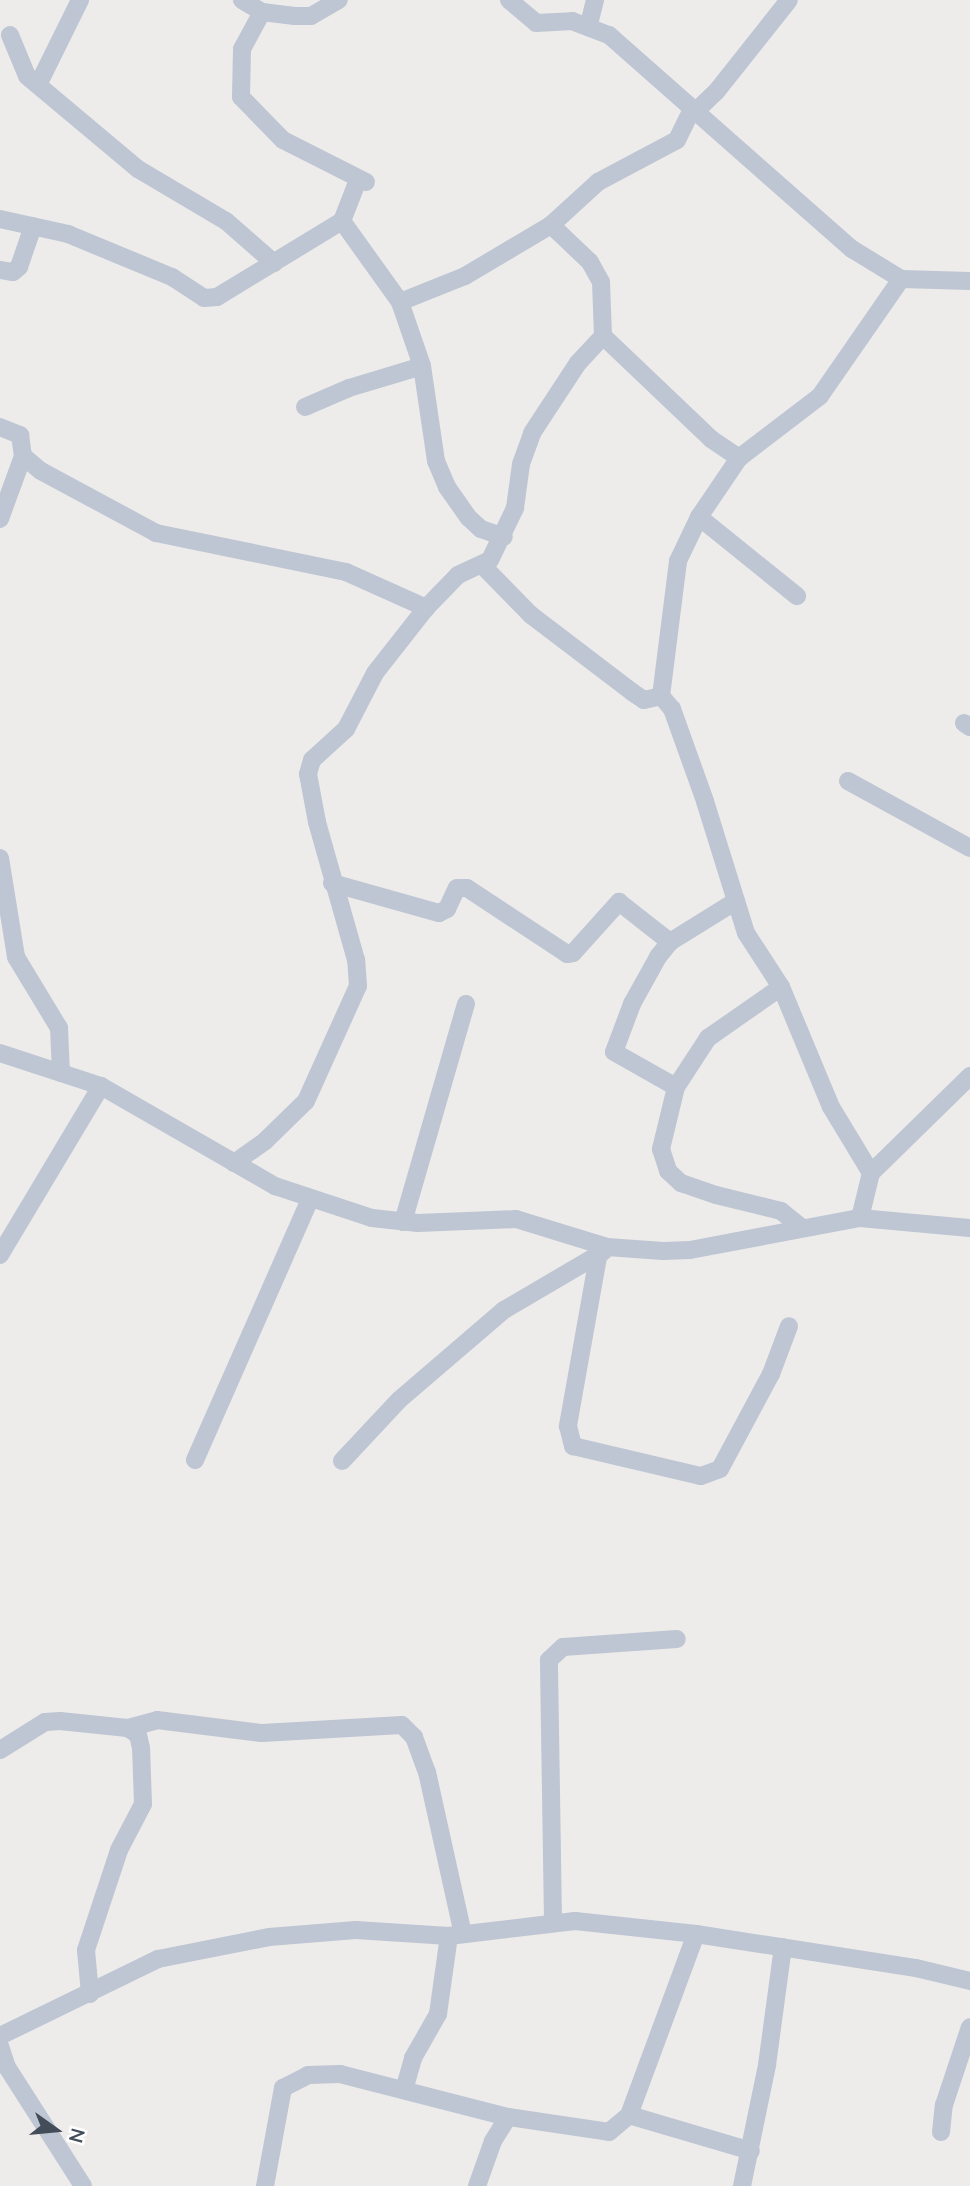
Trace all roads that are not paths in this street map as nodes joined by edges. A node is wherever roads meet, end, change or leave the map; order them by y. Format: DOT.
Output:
graph roads {
  1 [pos="80,0"];
  2 [pos="242,0"];
  3 [pos="339,0"];
  4 [pos="509,0"];
  5 [pos="595,0"];
  6 [pos="789,0"];
  7 [pos="774,7"];
  8 [pos="262,12"];
  9 [pos="589,24"];
  10 [pos="10,35"];
  11 [pos="38,85"];
  12 [pos="693,110"];
  13 [pos="0,219"];
  14 [pos="342,220"];
  15 [pos="551,225"];
  16 [pos="33,226"];
  17 [pos="274,263"];
  18 [pos="0,270"];
  19 [pos="901,279"];
  20 [pos="970,281"];
  21 [pos="400,302"];
  22 [pos="603,336"];
  23 [pos="422,366"];
  24 [pos="305,407"];
  25 [pos="0,427"];
  26 [pos="23,456"];
  27 [pos="739,458"];
  28 [pos="699,517"];
  29 [pos="0,519"];
  30 [pos="504,537"];
  31 [pos="482,565"];
  32 [pos="797,596"];
  33 [pos="426,608"];
  34 [pos="661,696"];
  35 [pos="848,781"];
  36 [pos="970,848"];
  37 [pos="0,858"];
  38 [pos="332,883"];
  39 [pos="736,901"];
  40 [pos="670,942"];
  41 [pos="781,988"];
  42 [pos="466,1004"];
  43 [pos="0,1053"];
  44 [pos="61,1073"];
  45 [pos="970,1076"];
  46 [pos="101,1087"];
  47 [pos="676,1087"];
  48 [pos="234,1163"];
  49 [pos="871,1173"];
  50 [pos="310,1199"];
  51 [pos="860,1218"];
  52 [pos="403,1222"];
  53 [pos="801,1227"];
  54 [pos="970,1228"];
  55 [pos="603,1252"];
  56 [pos="0,1255"];
  57 [pos="789,1326"];
  58 [pos="195,1460"];
  59 [pos="342,1461"];
  60 [pos="677,1639"];
  61 [pos="128,1728"];
  62 [pos="0,1750"];
  63 [pos="553,1920"];
  64 [pos="696,1934"];
  65 [pos="456,1935"];
  66 [pos="783,1947"];
  67 [pos="970,1981"];
  68 [pos="90,1994"];
  69 [pos="970,2026"];
  70 [pos="0,2036"];
  71 [pos="0,2046"];
  72 [pos="404,2090"];
  73 [pos="629,2116"];
  74 [pos="508,2118"];
  75 [pos="941,2132"];
  76 [pos="751,2151"];
  77 [pos="83,2186"];
  78 [pos="265,2186"];
  79 [pos="477,2186"];
  80 [pos="742,2186"];
  1 -- 11 [label="street"];
  2 -- 8 [label="street"];
  3 -- 8 [label="street"];
  4 -- 9 [label="street"];
  5 -- 9 [label="street"];
  6 -- 7 [label="street"];
  7 -- 12 [label="street"];
  8 -- 14 [label="street"];
  9 -- 12 [label="street"];
  10 -- 11 [label="street"];
  11 -- 17 [label="street"];
  12 -- 15 [label="street"];
  12 -- 19 [label="street"];
  13 -- 16 [label="street"];
  14 -- 17 [label="street"];
  14 -- 21 [label="street"];
  15 -- 21 [label="street"];
  15 -- 22 [label="street"];
  16 -- 17 [label="street"];
  16 -- 18 [label="street"];
  19 -- 20 [label="street"];
  19 -- 27 [label="street"];
  21 -- 23 [label="street"];
  22 -- 27 [label="street"];
  22 -- 30 [label="street"];
  23 -- 24 [label="street"];
  23 -- 30 [label="street"];
  25 -- 26 [label="street"];
  26 -- 29 [label="street"];
  26 -- 33 [label="street"];
  27 -- 28 [label="street"];
  28 -- 32 [label="street"];
  28 -- 34 [label="street"];
  30 -- 31 [label="street"];
  31 -- 33 [label="street"];
  31 -- 34 [label="street"];
  33 -- 38 [label="street"];
  34 -- 39 [label="street"];
  35 -- 36 [label="street"];
  37 -- 44 [label="street"];
  38 -- 40 [label="street"];
  38 -- 48 [label="street"];
  39 -- 40 [label="street"];
  39 -- 41 [label="street"];
  40 -- 47 [label="street"];
  41 -- 47 [label="street"];
  41 -- 49 [label="street"];
  42 -- 52 [label="street"];
  43 -- 44 [label="street"];
  44 -- 46 [label="street"];
  45 -- 49 [label="street"];
  46 -- 48 [label="street"];
  46 -- 56 [label="street"];
  47 -- 53 [label="street"];
  48 -- 50 [label="street"];
  49 -- 51 [label="street"];
  50 -- 52 [label="street"];
  50 -- 58 [label="street"];
  51 -- 53 [label="street"];
  51 -- 54 [label="street"];
  52 -- 55 [label="street"];
  53 -- 55 [label="street"];
  55 -- 57 [label="street"];
  55 -- 59 [label="street"];
  60 -- 63 [label="street"];
  61 -- 62 [label="street"];
  61 -- 65 [label="street"];
  61 -- 68 [label="street"];
  63 -- 64 [label="street"];
  63 -- 65 [label="street"];
  64 -- 66 [label="street"];
  64 -- 73 [label="street"];
  65 -- 68 [label="street"];
  65 -- 72 [label="street"];
  66 -- 67 [label="street"];
  66 -- 76 [label="street"];
  68 -- 70 [label="street"];
  69 -- 75 [label="street"];
  71 -- 77 [label="street"];
  72 -- 74 [label="street"];
  72 -- 78 [label="street"];
  73 -- 74 [label="street"];
  73 -- 76 [label="street"];
  74 -- 79 [label="street"];
  76 -- 80 [label="street"];
}
